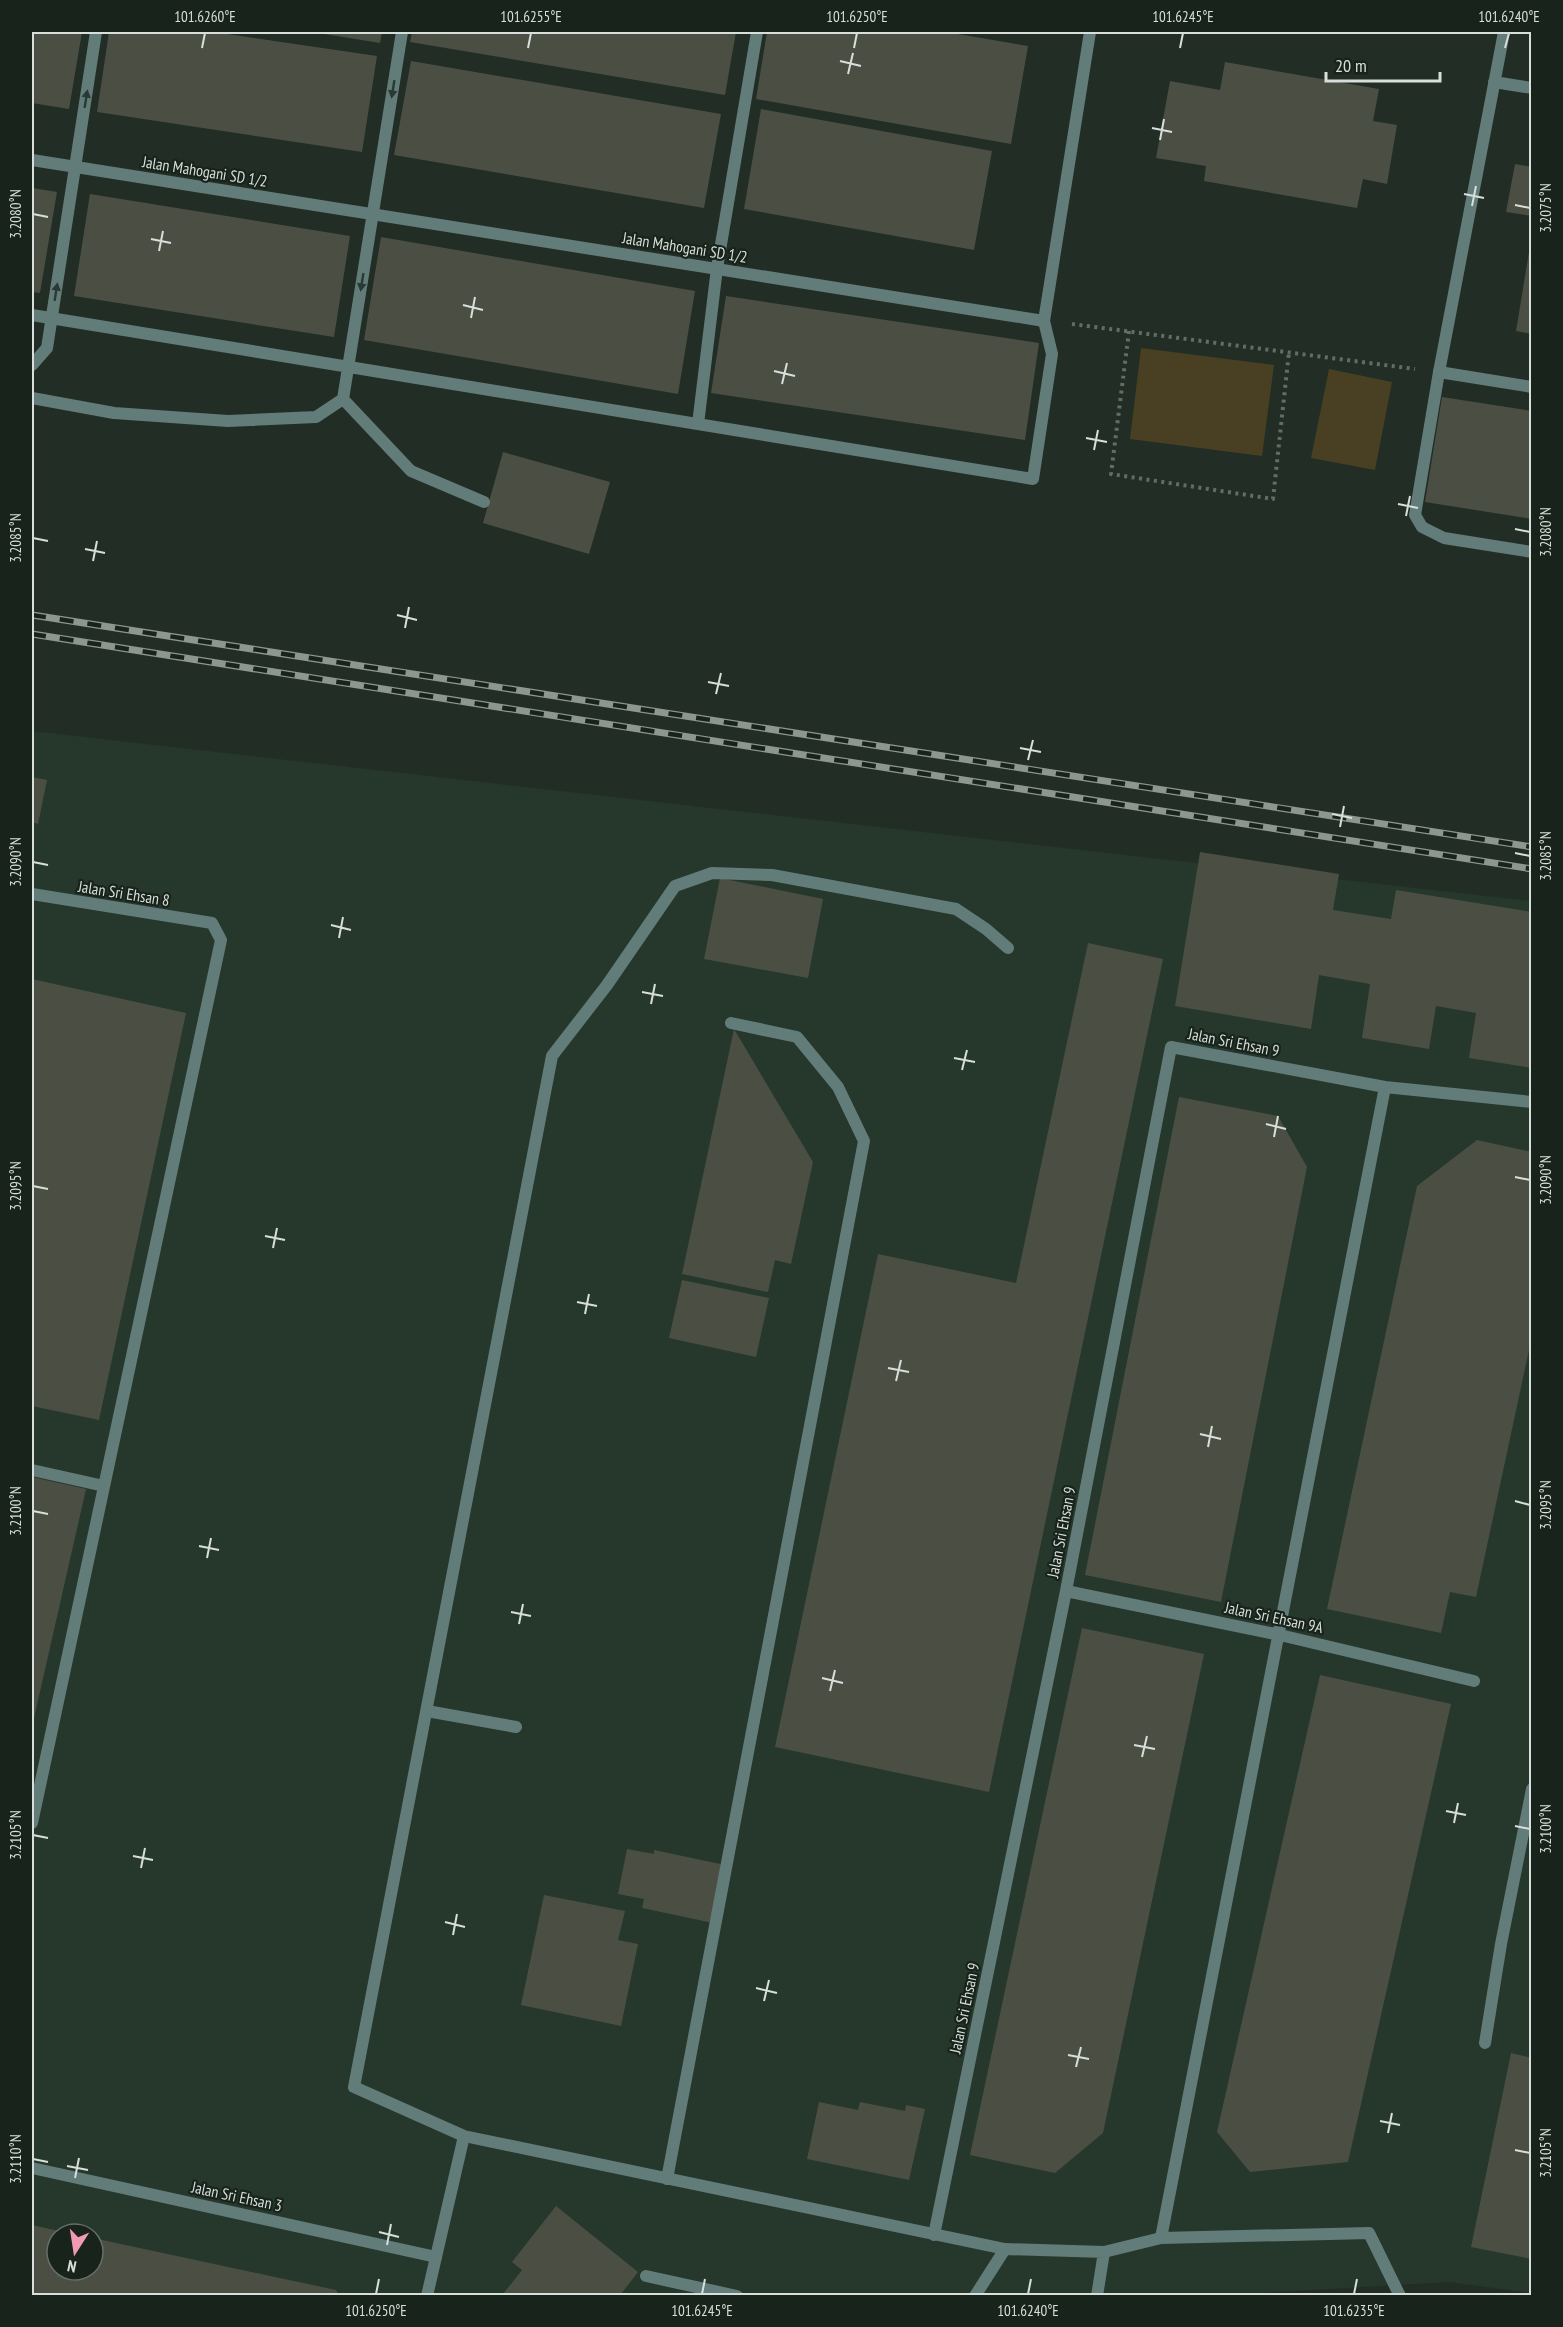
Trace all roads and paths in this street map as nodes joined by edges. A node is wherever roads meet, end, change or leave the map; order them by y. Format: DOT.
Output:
graph roads {
  1 [pos="96,32"];
  2 [pos="402,32"];
  3 [pos="757,32"];
  4 [pos="1090,32"];
  5 [pos="1504,32"];
  6 [pos="1494,82"];
  7 [pos="1532,88"];
  8 [pos="32,160"];
  9 [pos="75,167"];
  10 [pos="373,214"];
  11 [pos="717,268"];
  12 [pos="32,315"];
  13 [pos="51,318"];
  14 [pos="1044,321"];
  15 [pos="1129,332"];
  16 [pos="1289,352"];
  17 [pos="32,365"];
  18 [pos="347,367"];
  19 [pos="1439,372"];
  20 [pos="1532,387"];
  21 [pos="32,398"];
  22 [pos="343,399"];
  23 [pos="698,424"];
  24 [pos="484,502"];
  25 [pos="1532,552"];
  26 [pos="32,894"];
  27 [pos="1008,948"];
  28 [pos="731,1023"];
  29 [pos="1385,1087"];
  30 [pos="1532,1102"];
  31 [pos="32,1470"];
  32 [pos="104,1486"];
  33 [pos="1066,1591"];
  34 [pos="1280,1635"];
  35 [pos="1474,1681"];
  36 [pos="427,1711"];
  37 [pos="516,1727"];
  38 [pos="1532,1789"];
  39 [pos="32,1823"];
  40 [pos="1485,2043"];
  41 [pos="464,2136"];
  42 [pos="32,2168"];
  43 [pos="667,2179"];
  44 [pos="934,2235"];
  45 [pos="1161,2238"];
  46 [pos="1005,2249"];
  47 [pos="1104,2252"];
  48 [pos="436,2257"];
  49 [pos="646,2276"];
  50 [pos="427,2295"];
  51 [pos="737,2295"];
  52 [pos="975,2295"];
  53 [pos="1097,2295"];
  54 [pos="1400,2295"];
  9 -- 1 [label="street, one-way"];
  2 -- 10 [label="street, one-way"];
  3 -- 11 [label="street"];
  4 -- 14 [label="street"];
  5 -- 6 [label="street"];
  6 -- 7 [label="street"];
  6 -- 19 [label="street"];
  8 -- 9 [label="street, Jalan Mahogani SD 1/2"];
  9 -- 10 [label="street, Jalan Mahogani SD 1/2"];
  13 -- 9 [label="street, one-way"];
  10 -- 11 [label="street, Jalan Mahogani SD 1/2"];
  10 -- 18 [label="street, one-way"];
  11 -- 14 [label="street, Jalan Mahogani SD 1/2"];
  11 -- 23 [label="street"];
  12 -- 13 [label="street"];
  13 -- 17 [label="street"];
  13 -- 18 [label="street"];
  14 -- 15 [label="path"];
  14 -- 23 [label="street"];
  15 -- 16 [label="path"];
  15 -- 16 [label="path"];
  16 -- 19 [label="path"];
  18 -- 22 [label="street"];
  18 -- 23 [label="street"];
  19 -- 20 [label="street"];
  19 -- 25 [label="street"];
  21 -- 22 [label="street"];
  22 -- 24 [label="street"];
  26 -- 32 [label="street, Jalan Sri Ehsan 8"];
  27 -- 36 [label="street"];
  28 -- 43 [label="street"];
  29 -- 30 [label="street, Jalan Sri Ehsan 9"];
  29 -- 33 [label="street, Jalan Sri Ehsan 9"];
  29 -- 34 [label="street"];
  31 -- 32 [label="street"];
  32 -- 39 [label="street"];
  33 -- 34 [label="street, Jalan Sri Ehsan 9A"];
  33 -- 44 [label="street, Jalan Sri Ehsan 9"];
  34 -- 35 [label="street, Jalan Sri Ehsan 9A"];
  34 -- 45 [label="street"];
  36 -- 37 [label="street"];
  36 -- 41 [label="street"];
  38 -- 40 [label="street"];
  41 -- 43 [label="street"];
  41 -- 48 [label="street"];
  42 -- 48 [label="street, Jalan Sri Ehsan 3"];
  43 -- 44 [label="street"];
  44 -- 46 [label="street"];
  45 -- 47 [label="street"];
  45 -- 54 [label="street"];
  46 -- 47 [label="street"];
  46 -- 52 [label="street"];
  47 -- 53 [label="street"];
  48 -- 50 [label="street"];
  49 -- 51 [label="street"];
}
